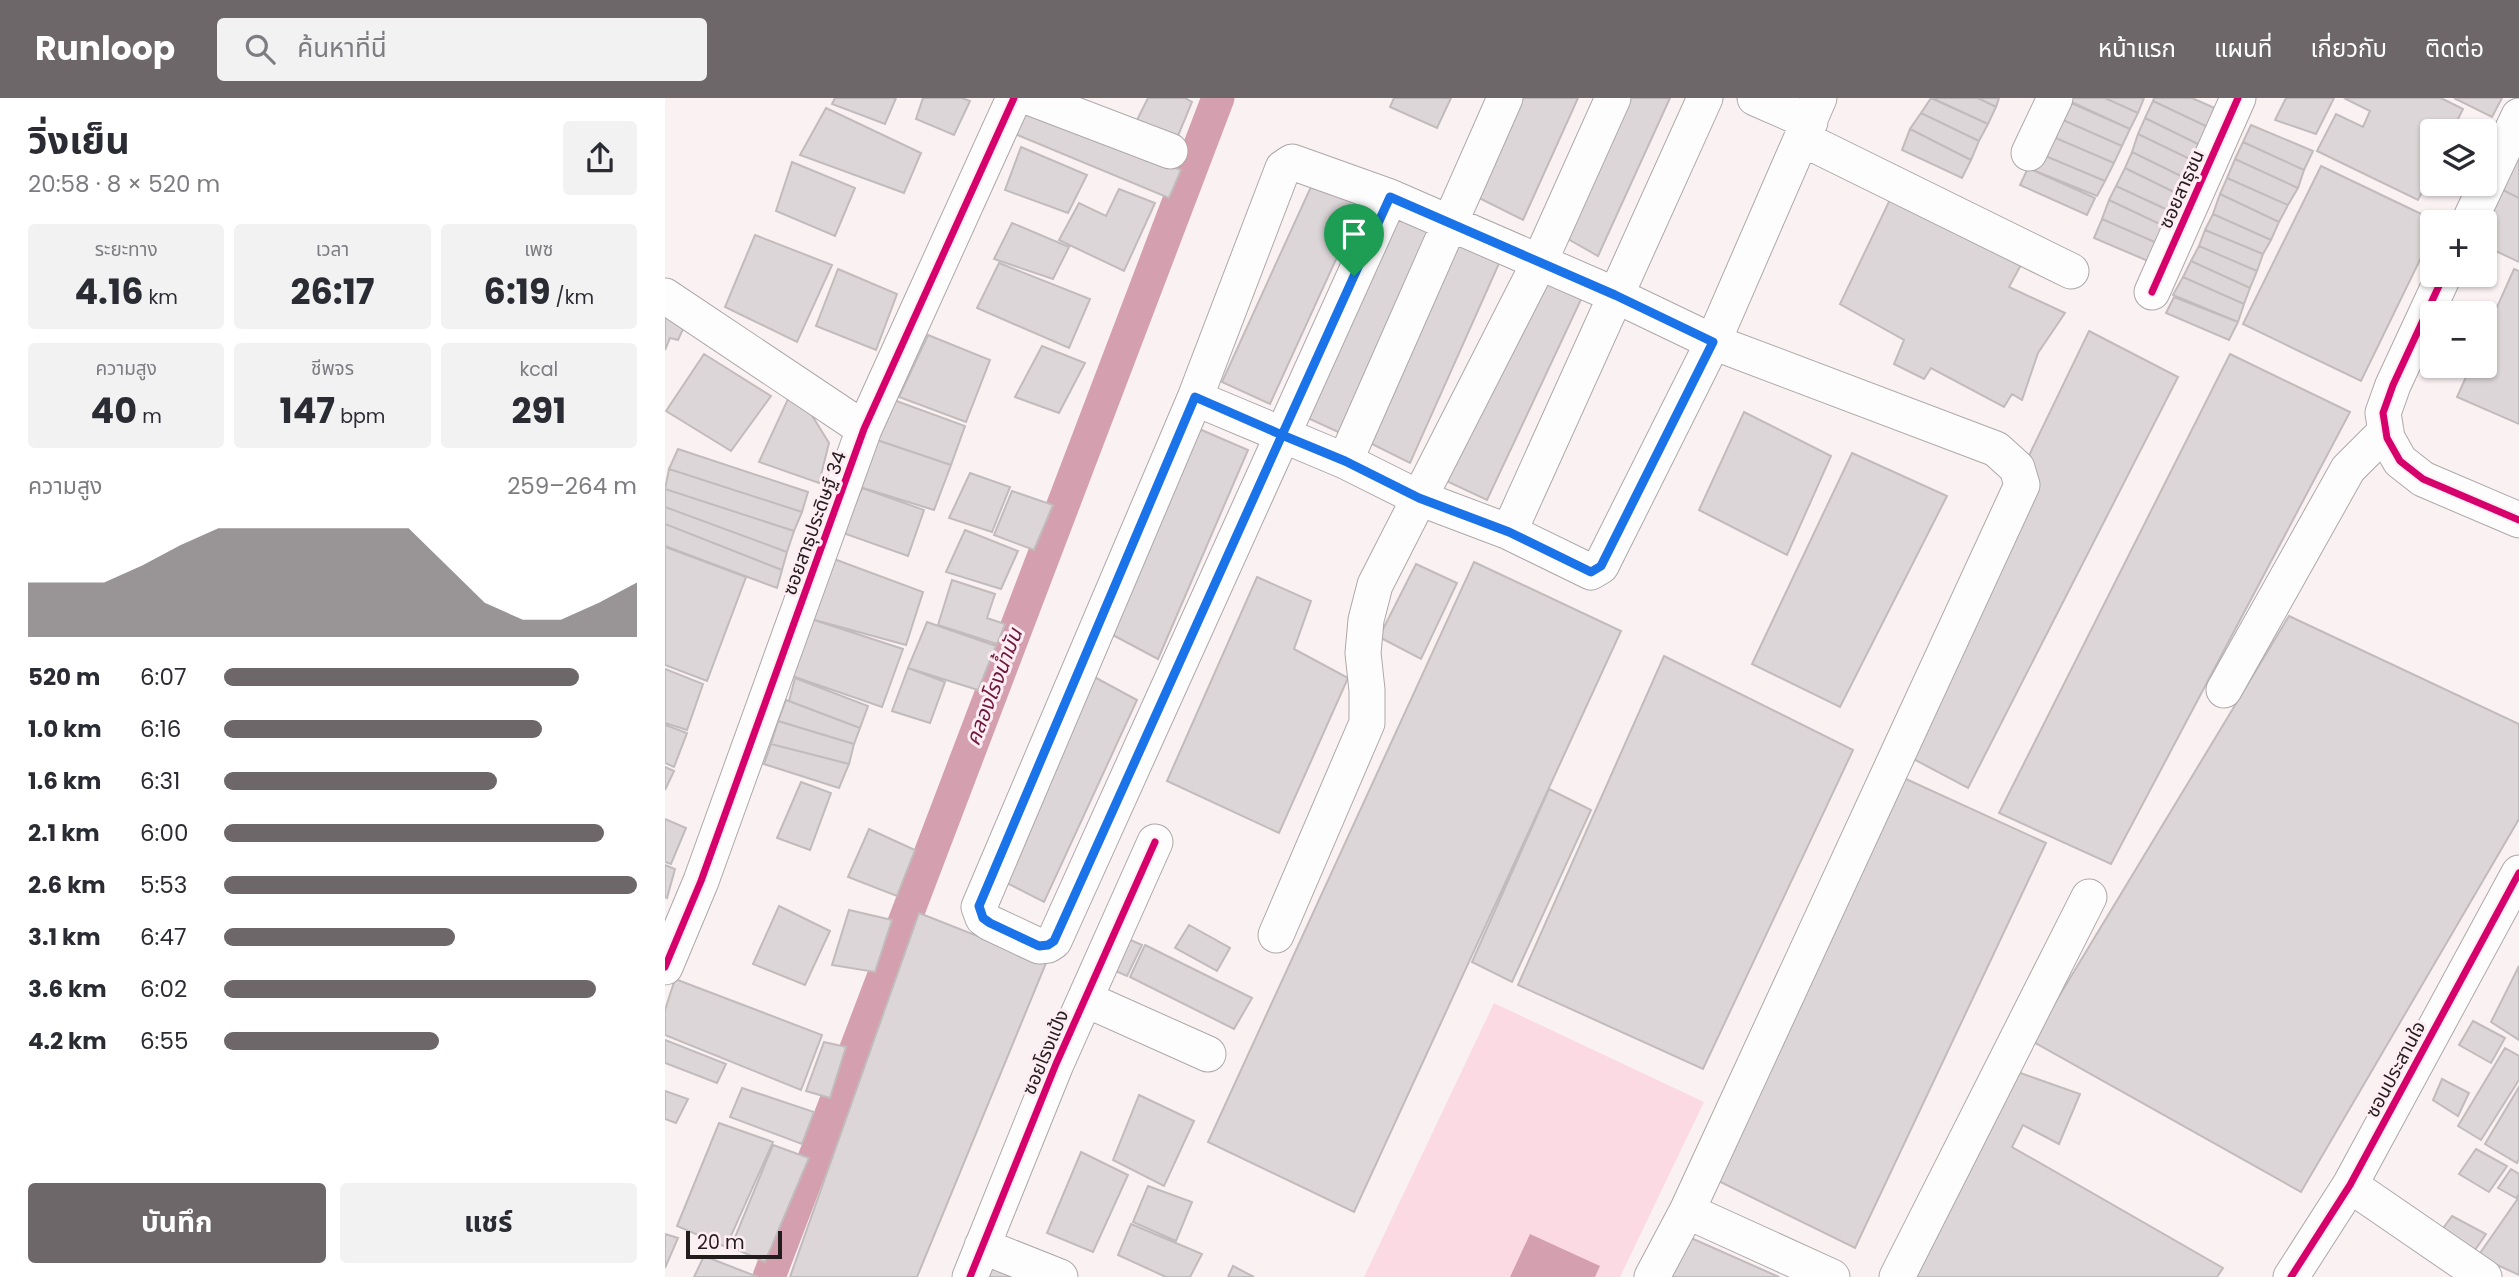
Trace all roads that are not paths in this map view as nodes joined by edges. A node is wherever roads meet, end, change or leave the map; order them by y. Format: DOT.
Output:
graph roads {
  1 [pos="1014,98"];
  2 [pos="1031,98"];
  3 [pos="1505,98"];
  4 [pos="1613,98"];
  5 [pos="1705,98"];
  6 [pos="1755,98"];
  7 [pos="2055,98"];
  8 [pos="2238,98"];
  9 [pos="2519,116"];
  10 [pos="1811,120"];
  11 [pos="1170,151"];
  12 [pos="2029,153"];
  13 [pos="1390,197"];
  14 [pos="2475,210"];
  15 [pos="1450,224"];
  16 [pos="1539,263"];
  17 [pos="2071,271"];
  18 [pos="2438,287"];
  19 [pos="2153,292"];
  20 [pos="1615,295"];
  21 [pos="665,296"];
  22 [pos="1713,342"];
  23 [pos="1195,397"];
  24 [pos="865,429"];
  25 [pos="2386,431"];
  26 [pos="1282,435"];
  27 [pos="1345,461"];
  28 [pos="1419,498"];
  29 [pos="2519,520"];
  30 [pos="1509,532"];
  31 [pos="2224,690"];
  32 [pos="1155,842"];
  33 [pos="2519,873"];
  34 [pos="2089,897"];
  35 [pos="1276,935"];
  36 [pos="665,967"];
  37 [pos="1085,999"];
  38 [pos="1208,1054"];
  39 [pos="2350,1185"];
  40 [pos="1687,1211"];
  41 [pos="976,1262"];
  42 [pos="1060,1277"];
  43 [pos="1652,1277"];
  44 [pos="1832,1277"];
  45 [pos="1897,1277"];
  46 [pos="2291,1277"];
  47 [pos="2484,1277"];
  1 -- 24 [label="street, ซอยสาธุประดิษฐ์ 34"];
  2 -- 11 [label="street"];
  3 -- 15 [label="street"];
  4 -- 16 [label="street"];
  5 -- 20 [label="street"];
  6 -- 10 [label="street"];
  7 -- 12 [label="street"];
  8 -- 19 [label="street, ซอยสาธุชน"];
  9 -- 14 [label="street"];
  10 -- 17 [label="street"];
  10 -- 22 [label="street"];
  13 -- 15 [label="street"];
  13 -- 23 [label="street"];
  13 -- 26 [label="street"];
  15 -- 16 [label="street"];
  15 -- 27 [label="street"];
  16 -- 20 [label="street"];
  16 -- 28 [label="street"];
  18 -- 25 [label="street"];
  20 -- 22 [label="street"];
  20 -- 30 [label="street"];
  21 -- 24 [label="street"];
  22 -- 30 [label="street"];
  22 -- 40 [label="street"];
  23 -- 26 [label="street"];
  23 -- 26 [label="street"];
  24 -- 36 [label="street, ซอยสาธุประดิษฐ์ 34"];
  25 -- 29 [label="street"];
  25 -- 31 [label="street"];
  26 -- 27 [label="street"];
  27 -- 28 [label="street"];
  28 -- 30 [label="street"];
  28 -- 35 [label="street"];
  32 -- 37 [label="street, ซอยโรงแป้ง"];
  33 -- 39 [label="street, ซอนประสานใจ"];
  34 -- 45 [label="street"];
  37 -- 38 [label="street"];
  37 -- 41 [label="street, ซอยโรงแป้ง"];
  39 -- 46 [label="street, ซอนประสานใจ"];
  39 -- 47 [label="street"];
  40 -- 43 [label="street"];
  40 -- 44 [label="street"];
  41 -- 42 [label="street"];
}
